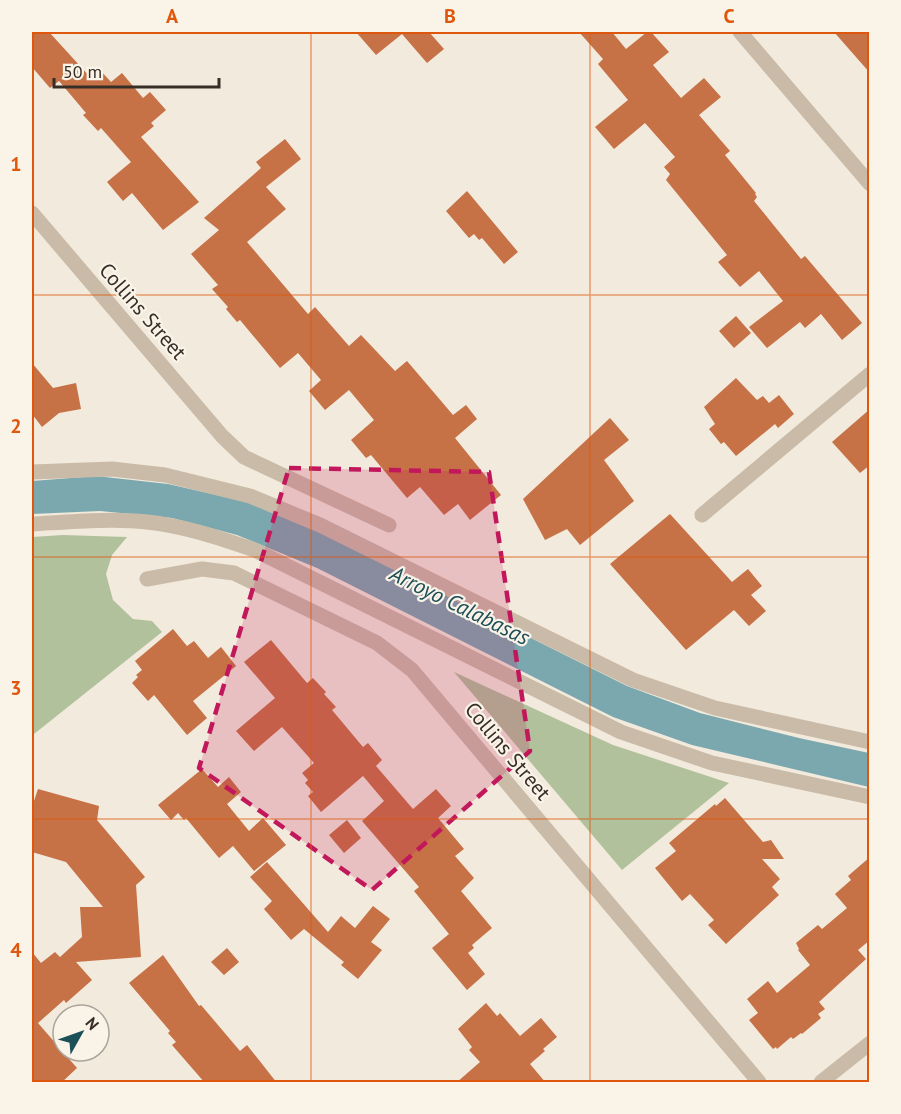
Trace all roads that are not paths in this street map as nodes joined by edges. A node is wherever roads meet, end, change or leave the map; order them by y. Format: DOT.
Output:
graph roads {
  1 [pos="740,32"];
  2 [pos="870,184"];
  3 [pos="32,213"];
  4 [pos="870,374"];
  5 [pos="32,472"];
  6 [pos="702,515"];
  7 [pos="32,524"];
  8 [pos="389,525"];
  9 [pos="147,579"];
  10 [pos="870,742"];
  11 [pos="870,796"];
  12 [pos="870,1043"];
  13 [pos="759,1083"];
  14 [pos="821,1083"];
  1 -- 2 [label="street"];
  3 -- 8 [label="street, Collins Street"];
  4 -- 6 [label="street"];
  5 -- 10 [label="street"];
  7 -- 11 [label="street"];
  9 -- 13 [label="street, Collins Street"];
  12 -- 14 [label="street"];
}
